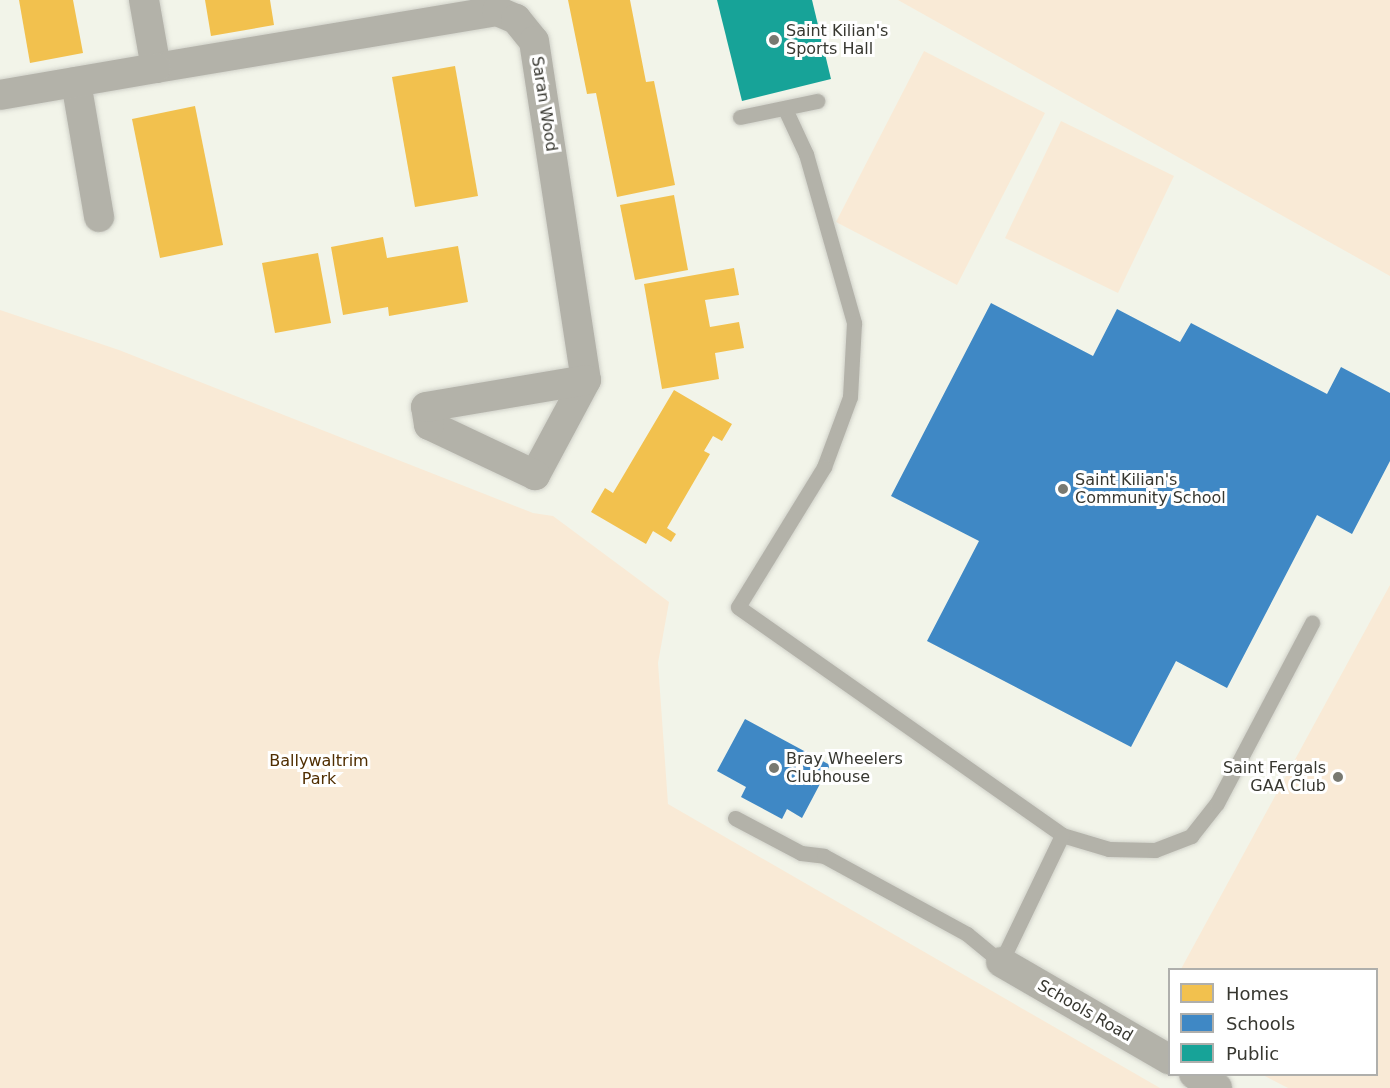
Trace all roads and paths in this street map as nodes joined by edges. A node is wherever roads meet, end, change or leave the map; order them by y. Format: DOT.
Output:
graph roads {
  1 [pos="144,0"];
  2 [pos="156,68"];
  3 [pos="76,82"];
  4 [pos="0,94"];
  5 [pos="817,101"];
  6 [pos="785,109"];
  7 [pos="740,117"];
  8 [pos="99,217"];
  9 [pos="586,380"];
  10 [pos="1312,623"];
  11 [pos="735,818"];
  12 [pos="1062,835"];
  13 [pos="1001,962"];
  14 [pos="1168,1059"];
  15 [pos="1197,1076"];
  16 [pos="1217,1088"];
  1 -- 2 [label="street"];
  2 -- 3 [label="street, Saran Wood"];
  2 -- 9 [label="street, Saran Wood"];
  3 -- 4 [label="street, Saran Wood"];
  3 -- 8 [label="street"];
  5 -- 6 [label="lane"];
  6 -- 7 [label="lane"];
  6 -- 12 [label="lane"];
  9 -- 9 [label="street"];
  10 -- 12 [label="lane"];
  11 -- 13 [label="lane"];
  12 -- 13 [label="lane"];
  13 -- 14 [label="street, Schools Road"];
  15 -- 16 [label="street"];
}
